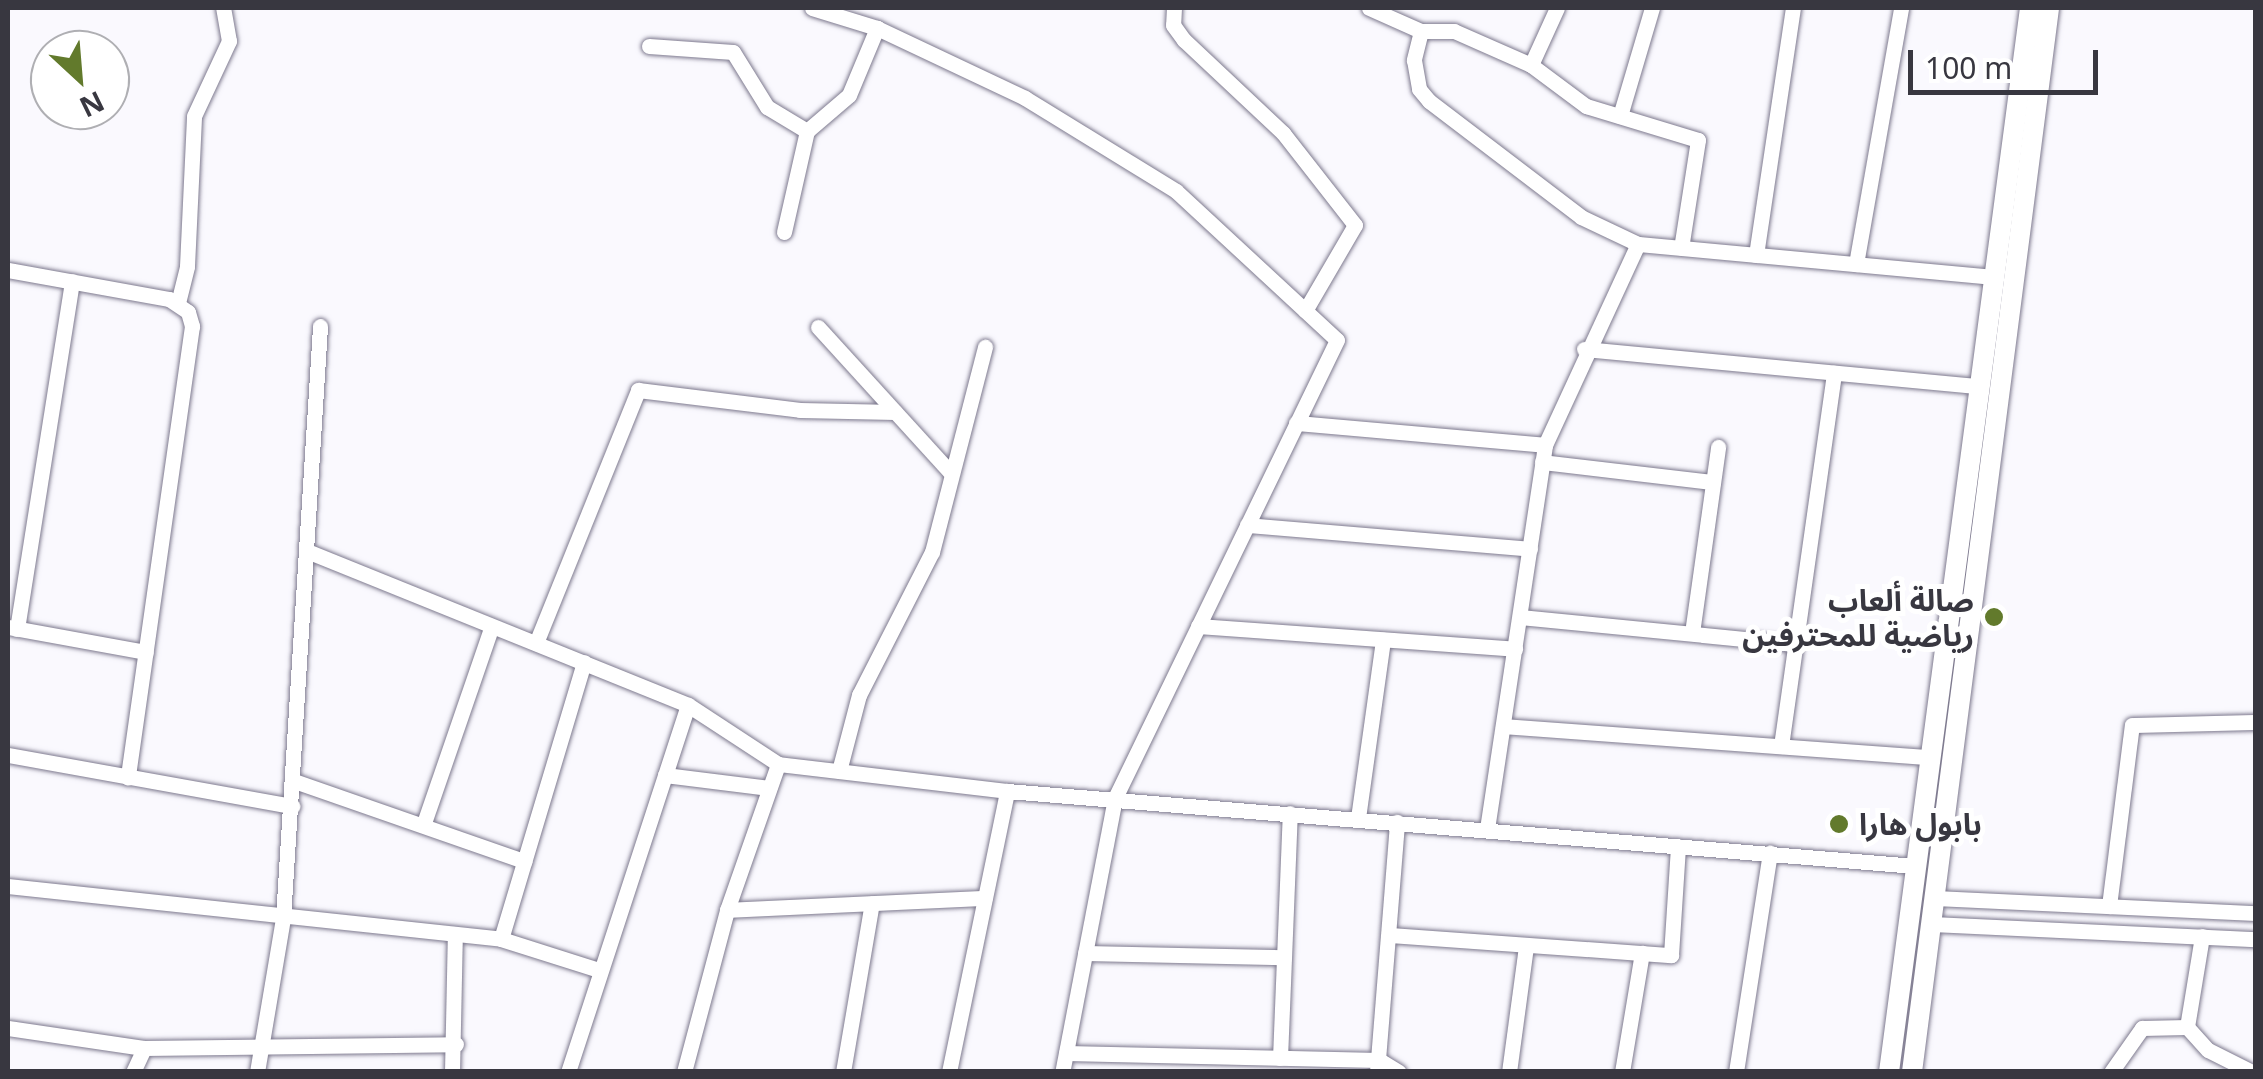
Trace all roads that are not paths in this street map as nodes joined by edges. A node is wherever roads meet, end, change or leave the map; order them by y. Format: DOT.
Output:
graph roads {
  1 [pos="222,8"];
  2 [pos="812,8"];
  3 [pos="1174,8"];
  4 [pos="1370,8"];
  5 [pos="1557,8"];
  6 [pos="1652,8"];
  7 [pos="1793,8"];
  8 [pos="1901,8"];
  9 [pos="2030,8"];
  10 [pos="2049,8"];
  11 [pos="842,12"];
  12 [pos="877,28"];
  13 [pos="1421,31"];
  14 [pos="649,46"];
  15 [pos="1531,65"];
  16 [pos="1620,116"];
  17 [pos="807,131"];
  18 [pos="784,232"];
  19 [pos="1638,244"];
  20 [pos="1681,248"];
  21 [pos="1756,255"];
  22 [pos="1856,264"];
  23 [pos="8,270"];
  24 [pos="1994,276"];
  25 [pos="72,282"];
  26 [pos="178,303"];
  27 [pos="1305,311"];
  28 [pos="320,326"];
  29 [pos="818,326"];
  30 [pos="986,347"];
  31 [pos="1584,350"];
  32 [pos="1834,373"];
  33 [pos="1979,386"];
  34 [pos="895,412"];
  35 [pos="1296,423"];
  36 [pos="1545,445"];
  37 [pos="1718,447"];
  38 [pos="1542,462"];
  39 [pos="951,473"];
  40 [pos="1713,482"];
  41 [pos="1247,525"];
  42 [pos="1530,549"];
  43 [pos="307,552"];
  44 [pos="1520,616"];
  45 [pos="492,626"];
  46 [pos="1198,626"];
  47 [pos="12,628"];
  48 [pos="1692,634"];
  49 [pos="1383,640"];
  50 [pos="536,643"];
  51 [pos="1796,644"];
  52 [pos="1515,649"];
  53 [pos="146,652"];
  54 [pos="584,662"];
  55 [pos="688,704"];
  56 [pos="2256,722"];
  57 [pos="1503,726"];
  58 [pos="1781,746"];
  59 [pos="8,754"];
  60 [pos="1929,757"];
  61 [pos="778,764"];
  62 [pos="839,771"];
  63 [pos="664,775"];
  64 [pos="128,776"];
  65 [pos="294,781"];
  66 [pos="769,788"];
  67 [pos="1007,791"];
  68 [pos="1115,798"];
  69 [pos="292,806"];
  70 [pos="1290,813"];
  71 [pos="1358,818"];
  72 [pos="1397,822"];
  73 [pos="424,823"];
  74 [pos="1487,830"];
  75 [pos="1678,846"];
  76 [pos="1770,854"];
  77 [pos="524,861"];
  78 [pos="1914,866"];
  79 [pos="8,886"];
  80 [pos="985,898"];
  81 [pos="1935,898"];
  82 [pos="872,904"];
  83 [pos="2109,906"];
  84 [pos="727,910"];
  85 [pos="2256,913"];
  86 [pos="283,918"];
  87 [pos="1932,924"];
  88 [pos="455,934"];
  89 [pos="1390,934"];
  90 [pos="2202,936"];
  91 [pos="501,938"];
  92 [pos="2256,939"];
  93 [pos="1526,946"];
  94 [pos="1085,953"];
  95 [pos="1642,953"];
  96 [pos="1284,957"];
  97 [pos="599,970"];
  98 [pos="2188,1027"];
  99 [pos="8,1028"];
  100 [pos="456,1044"];
  101 [pos="144,1048"];
  102 [pos="265,1051"];
  103 [pos="1066,1053"];
  104 [pos="1280,1058"];
  105 [pos="1154,1063"];
  106 [pos="1378,1066"];
  107 [pos="843,1071"];
  108 [pos="133,1072"];
  109 [pos="257,1072"];
  110 [pos="452,1072"];
  111 [pos="568,1072"];
  112 [pos="684,1072"];
  113 [pos="832,1072"];
  114 [pos="949,1072"];
  115 [pos="1062,1072"];
  116 [pos="1399,1072"];
  117 [pos="1509,1072"];
  118 [pos="1622,1072"];
  119 [pos="1736,1072"];
  120 [pos="1889,1072"];
  121 [pos="1912,1072"];
  122 [pos="2111,1072"];
  123 [pos="2252,1072"];
  1 -- 26 [label="street"];
  2 -- 11 [label="street"];
  3 -- 27 [label="street"];
  4 -- 13 [label="street"];
  5 -- 15 [label="street"];
  6 -- 16 [label="street"];
  7 -- 21 [label="street"];
  8 -- 22 [label="street"];
  9 -- 24 [label="main road"];
  10 -- 81 [label="main road"];
  11 -- 12 [label="street"];
  12 -- 17 [label="street"];
  12 -- 27 [label="street"];
  13 -- 15 [label="street"];
  13 -- 19 [label="street"];
  14 -- 17 [label="street"];
  15 -- 16 [label="street"];
  16 -- 20 [label="street"];
  17 -- 18 [label="street"];
  19 -- 20 [label="street"];
  19 -- 31 [label="street"];
  20 -- 21 [label="street"];
  21 -- 22 [label="street"];
  22 -- 24 [label="street"];
  23 -- 25 [label="street"];
  24 -- 33 [label="main road"];
  25 -- 26 [label="street"];
  25 -- 47 [label="street"];
  26 -- 53 [label="street"];
  27 -- 35 [label="street"];
  28 -- 43 [label="street"];
  29 -- 34 [label="street"];
  30 -- 39 [label="street"];
  31 -- 32 [label="street"];
  31 -- 36 [label="street"];
  32 -- 33 [label="street"];
  32 -- 51 [label="street"];
  33 -- 60 [label="main road"];
  34 -- 39 [label="street"];
  34 -- 50 [label="street"];
  35 -- 36 [label="street"];
  35 -- 41 [label="street"];
  36 -- 38 [label="street"];
  37 -- 40 [label="street"];
  38 -- 40 [label="street"];
  38 -- 42 [label="street"];
  39 -- 62 [label="street"];
  40 -- 48 [label="street"];
  41 -- 42 [label="street"];
  41 -- 46 [label="street"];
  42 -- 44 [label="street"];
  43 -- 45 [label="street"];
  43 -- 65 [label="street"];
  44 -- 48 [label="street"];
  44 -- 52 [label="street"];
  45 -- 50 [label="street"];
  45 -- 73 [label="street"];
  46 -- 49 [label="street"];
  46 -- 68 [label="street"];
  47 -- 53 [label="street"];
  48 -- 51 [label="street"];
  49 -- 52 [label="street"];
  49 -- 71 [label="street"];
  50 -- 54 [label="street"];
  51 -- 58 [label="street"];
  52 -- 57 [label="street"];
  53 -- 64 [label="street"];
  54 -- 55 [label="street"];
  54 -- 77 [label="street"];
  55 -- 61 [label="street"];
  55 -- 63 [label="street"];
  56 -- 83 [label="street"];
  57 -- 58 [label="street"];
  57 -- 74 [label="street"];
  58 -- 60 [label="street"];
  59 -- 64 [label="street"];
  60 -- 78 [label="main road"];
  61 -- 62 [label="street"];
  61 -- 66 [label="street"];
  62 -- 67 [label="street"];
  63 -- 66 [label="street"];
  63 -- 97 [label="street"];
  64 -- 69 [label="street"];
  65 -- 69 [label="street"];
  65 -- 73 [label="street"];
  66 -- 84 [label="street"];
  67 -- 68 [label="street"];
  67 -- 80 [label="street"];
  68 -- 70 [label="street"];
  68 -- 94 [label="street"];
  69 -- 86 [label="street"];
  70 -- 71 [label="street"];
  70 -- 96 [label="street"];
  71 -- 72 [label="street"];
  72 -- 74 [label="street"];
  72 -- 89 [label="street"];
  73 -- 77 [label="street"];
  74 -- 75 [label="street"];
  75 -- 76 [label="street"];
  75 -- 95 [label="street"];
  76 -- 78 [label="street"];
  76 -- 119 [label="street"];
  77 -- 91 [label="street"];
  78 -- 120 [label="main road"];
  79 -- 86 [label="street"];
  80 -- 82 [label="street"];
  80 -- 114 [label="street"];
  81 -- 83 [label="street"];
  81 -- 87 [label="main road"];
  82 -- 84 [label="street"];
  82 -- 107 [label="street"];
  83 -- 85 [label="street"];
  84 -- 112 [label="street"];
  86 -- 88 [label="street"];
  86 -- 102 [label="street"];
  87 -- 90 [label="street"];
  87 -- 121 [label="main road"];
  88 -- 91 [label="street"];
  88 -- 100 [label="street"];
  89 -- 93 [label="street"];
  89 -- 106 [label="street"];
  90 -- 92 [label="street"];
  90 -- 98 [label="street"];
  91 -- 97 [label="street"];
  93 -- 95 [label="street"];
  93 -- 117 [label="street"];
  94 -- 96 [label="street"];
  94 -- 103 [label="street"];
  95 -- 118 [label="street"];
  96 -- 104 [label="street"];
  97 -- 111 [label="street"];
  98 -- 122 [label="street"];
  98 -- 123 [label="street"];
  99 -- 101 [label="street"];
  100 -- 102 [label="street"];
  100 -- 110 [label="street"];
  101 -- 102 [label="street"];
  101 -- 108 [label="street"];
  102 -- 109 [label="street"];
  103 -- 105 [label="street"];
  103 -- 115 [label="street"];
  104 -- 105 [label="street"];
  104 -- 106 [label="street"];
  106 -- 116 [label="street"];
  107 -- 113 [label="street"];
}
